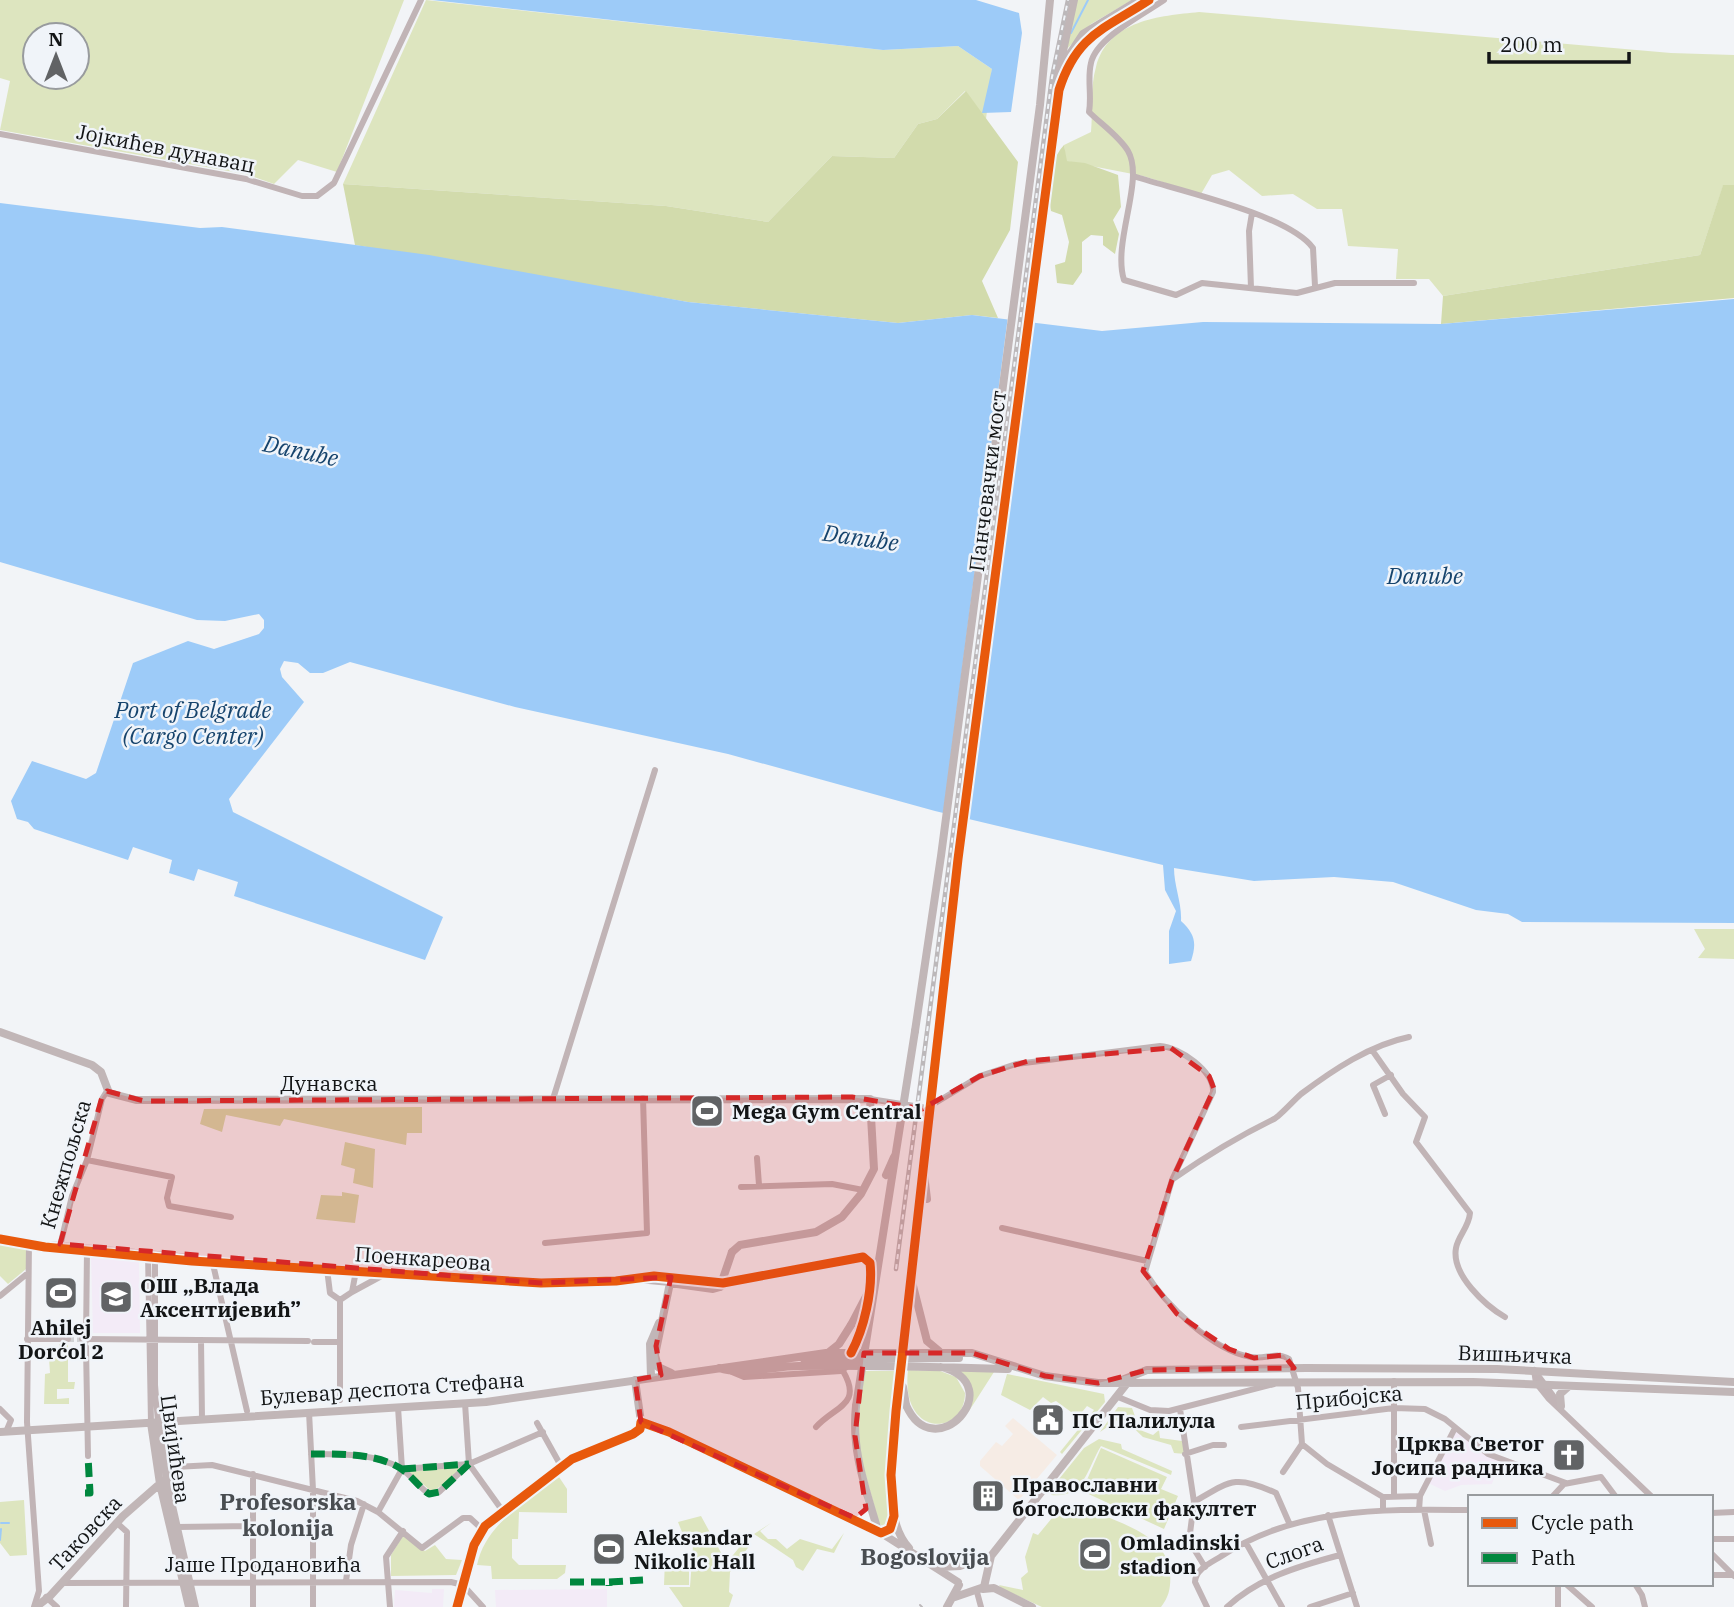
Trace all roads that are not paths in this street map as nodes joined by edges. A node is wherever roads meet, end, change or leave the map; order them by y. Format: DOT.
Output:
graph roads {
  1 [pos="421,0"];
  2 [pos="1051,0"];
  3 [pos="1074,0"];
  4 [pos="1139,0"];
  5 [pos="1164,0"];
  6 [pos="1056,79"];
  7 [pos="0,134"];
  8 [pos="1133,176"];
  9 [pos="1252,213"];
  10 [pos="1414,283"];
  11 [pos="1315,286"];
  12 [pos="1251,288"];
  13 [pos="655,770"];
  14 [pos="0,1032"];
  15 [pos="1409,1037"];
  16 [pos="1372,1050"];
  17 [pos="1391,1075"];
  18 [pos="107,1091"];
  19 [pos="643,1098"];
  20 [pos="553,1099"];
  21 [pos="870,1099"];
  22 [pos="1384,1114"];
  23 [pos="895,1154"];
  24 [pos="757,1158"];
  25 [pos="87,1160"];
  26 [pos="923,1166"];
  27 [pos="886,1175"];
  28 [pos="1172,1180"];
  29 [pos="759,1185"];
  30 [pos="741,1187"];
  31 [pos="863,1190"];
  32 [pos="927,1199"];
  33 [pos="232,1217"];
  34 [pos="1002,1228"];
  35 [pos="0,1239"];
  36 [pos="29,1243"];
  37 [pos="545,1243"];
  38 [pos="59,1247"];
  39 [pos="87,1249"];
  40 [pos="151,1254"];
  41 [pos="212,1260"];
  42 [pos="1147,1261"];
  43 [pos="327,1269"];
  44 [pos="356,1271"];
  45 [pos="28,1273"];
  46 [pos="388,1273"];
  47 [pos="911,1276"];
  48 [pos="876,1277"];
  49 [pos="632,1279"];
  50 [pos="0,1282"];
  51 [pos="670,1283"];
  52 [pos="6,1290"];
  53 [pos="352,1292"];
  54 [pos="0,1296"];
  55 [pos="341,1300"];
  56 [pos="1505,1317"];
  57 [pos="663,1319"];
  58 [pos="860,1329"];
  59 [pos="27,1339"];
  60 [pos="68,1339"];
  61 [pos="151,1340"];
  62 [pos="201,1340"];
  63 [pos="232,1340"];
  64 [pos="85,1342"];
  65 [pos="340,1342"];
  66 [pos="946,1352"];
  67 [pos="827,1353"];
  68 [pos="851,1353"];
  69 [pos="861,1353"];
  70 [pos="783,1358"];
  71 [pos="932,1365"];
  72 [pos="716,1367"];
  73 [pos="846,1368"];
  74 [pos="1294,1368"];
  75 [pos="1008,1369"];
  76 [pos="1534,1370"];
  77 [pos="1137,1372"];
  78 [pos="1033,1373"];
  79 [pos="672,1374"];
  80 [pos="651,1377"];
  81 [pos="635,1380"];
  82 [pos="1276,1381"];
  83 [pos="1297,1381"];
  84 [pos="1394,1381"];
  85 [pos="1734,1382"];
  86 [pos="1098,1383"];
  87 [pos="1114,1383"];
  88 [pos="1127,1383"];
  89 [pos="1536,1383"];
  90 [pos="1546,1384"];
  91 [pos="1571,1385"];
  92 [pos="1734,1392"];
  93 [pos="340,1400"];
  94 [pos="1115,1400"];
  95 [pos="465,1403"];
  96 [pos="902,1405"];
  97 [pos="1561,1406"];
  98 [pos="398,1407"];
  99 [pos="1394,1408"];
  100 [pos="0,1409"];
  101 [pos="1180,1409"];
  102 [pos="247,1411"];
  103 [pos="309,1412"];
  104 [pos="1299,1418"];
  105 [pos="202,1419"];
  106 [pos="641,1422"];
  107 [pos="155,1423"];
  108 [pos="537,1423"];
  109 [pos="1576,1424"];
  110 [pos="87,1427"];
  111 [pos="816,1427"];
  112 [pos="1241,1427"];
  113 [pos="1455,1428"];
  114 [pos="28,1430"];
  115 [pos="3,1432"];
  116 [pos="542,1432"];
  117 [pos="1302,1444"];
  118 [pos="1224,1445"];
  119 [pos="311,1454"];
  120 [pos="1185,1454"];
  121 [pos="88,1456"];
  122 [pos="469,1464"];
  123 [pos="561,1466"];
  124 [pos="402,1469"];
  125 [pos="1283,1472"];
  126 [pos="253,1474"];
  127 [pos="166,1476"];
  128 [pos="1566,1483"];
  129 [pos="160,1484"];
  130 [pos="313,1490"];
  131 [pos="169,1491"];
  132 [pos="865,1493"];
  133 [pos="1394,1495"];
  134 [pos="1554,1495"];
  135 [pos="1615,1495"];
  136 [pos="1651,1495"];
  137 [pos="1420,1496"];
  138 [pos="1383,1497"];
  139 [pos="1194,1502"];
  140 [pos="364,1504"];
  141 [pos="502,1510"];
  142 [pos="1383,1510"];
  143 [pos="1422,1510"];
  144 [pos="1468,1510"];
  145 [pos="378,1512"];
  146 [pos="1734,1512"];
  147 [pos="1713,1513"];
  148 [pos="1328,1515"];
  149 [pos="853,1518"];
  150 [pos="895,1518"];
  151 [pos="117,1523"];
  152 [pos="1290,1525"];
  153 [pos="252,1526"];
  154 [pos="176,1527"];
  155 [pos="482,1529"];
  156 [pos="403,1531"];
  157 [pos="880,1532"];
  158 [pos="1713,1539"];
  159 [pos="1734,1539"];
  160 [pos="894,1541"];
  161 [pos="1246,1543"];
  162 [pos="1431,1544"];
  163 [pos="1340,1555"];
  164 [pos="1713,1555"];
  165 [pos="915,1556"];
  166 [pos="991,1556"];
  167 [pos="975,1562"];
  168 [pos="963,1565"];
  169 [pos="936,1567"];
  170 [pos="1205,1567"];
  171 [pos="1713,1575"];
  172 [pos="1734,1575"];
  173 [pos="988,1576"];
  174 [pos="1268,1580"];
  175 [pos="313,1581"];
  176 [pos="346,1581"];
  177 [pos="186,1582"];
  178 [pos="252,1582"];
  179 [pos="387,1582"];
  180 [pos="62,1583"];
  181 [pos="127,1583"];
  182 [pos="958,1584"];
  183 [pos="463,1586"];
  184 [pos="1558,1586"];
  185 [pos="1568,1586"];
  186 [pos="1636,1586"];
  187 [pos="994,1588"];
  188 [pos="980,1590"];
  189 [pos="40,1591"];
  190 [pos="967,1592"];
  191 [pos="1353,1593"];
  192 [pos="955,1597"];
  193 [pos="48,1598"];
  194 [pos="35,1607"];
  195 [pos="57,1607"];
  196 [pos="127,1607"];
  197 [pos="189,1607"];
  198 [pos="195,1607"];
  199 [pos="253,1607"];
  200 [pos="313,1607"];
  201 [pos="390,1607"];
  202 [pos="457,1607"];
  203 [pos="483,1607"];
  204 [pos="947,1607"];
  205 [pos="981,1607"];
  206 [pos="1032,1607"];
  207 [pos="1206,1607"];
  208 [pos="1227,1607"];
  209 [pos="1282,1607"];
  210 [pos="1310,1607"];
  211 [pos="1357,1607"];
  212 [pos="1558,1607"];
  213 [pos="1592,1607"];
  214 [pos="1644,1607"];
  1 -- 7 [label="street, Јојкићев дунавац"];
  2 -- 23 [label="main road, Панчевачки мост, bridge"];
  3 -- 6 [label="main road, Панчевачки мост"];
  4 -- 6 [label="main road"];
  5 -- 8 [label="street"];
  6 -- 26 [label="main road, Панчевачки мост, bridge"];
  8 -- 9 [label="street"];
  8 -- 12 [label="street"];
  9 -- 11 [label="street"];
  9 -- 12 [label="street"];
  10 -- 11 [label="street"];
  11 -- 12 [label="street"];
  13 -- 20 [label="street"];
  14 -- 18 [label="main road"];
  15 -- 16 [label="street"];
  16 -- 17 [label="street"];
  16 -- 28 [label="street"];
  17 -- 22 [label="street"];
  17 -- 56 [label="street"];
  18 -- 20 [label="main road, Дунавска"];
  18 -- 25 [label="street, Кнежпољска"];
  19 -- 20 [label="main road, Дунавска"];
  19 -- 21 [label="main road, Дунавска"];
  19 -- 37 [label="street"];
  21 -- 28 [label="street"];
  21 -- 31 [label="main road"];
  23 -- 27 [label="main road, bridge"];
  23 -- 48 [label="main road, bridge"];
  24 -- 29 [label="street"];
  25 -- 33 [label="street"];
  25 -- 38 [label="street, Кнежпољска"];
  26 -- 32 [label="main road, bridge"];
  26 -- 47 [label="main road, bridge"];
  28 -- 42 [label="street"];
  29 -- 30 [label="street"];
  29 -- 31 [label="street"];
  31 -- 51 [label="main road, Поенкареова, bridge"];
  34 -- 42 [label="street"];
  35 -- 36 [label="street, Поенкареова"];
  36 -- 38 [label="street, Поенкареова"];
  36 -- 45 [label="street"];
  38 -- 39 [label="street, Поенкареова"];
  39 -- 40 [label="street, Поенкареова"];
  39 -- 64 [label="street"];
  40 -- 41 [label="street, Поенкареова"];
  40 -- 61 [label="street, Цвијићева"];
  41 -- 43 [label="street, Поенкареова"];
  41 -- 63 [label="street"];
  42 -- 74 [label="street"];
  43 -- 44 [label="street, Поенкареова"];
  43 -- 55 [label="street, Поенкареова"];
  44 -- 46 [label="street, Поенкареова"];
  44 -- 53 [label="street, Поенкареова"];
  45 -- 52 [label="street"];
  45 -- 59 [label="street"];
  46 -- 49 [label="street, Поенкареова"];
  46 -- 53 [label="street"];
  47 -- 66 [label="main road"];
  47 -- 96 [label="main road, bridge"];
  48 -- 67 [label="main road, bridge"];
  48 -- 132 [label="main road, bridge"];
  49 -- 51 [label="street, Поенкареова"];
  49 -- 58 [label="street, Поенкареова"];
  50 -- 52 [label="street"];
  51 -- 57 [label="main road"];
  52 -- 54 [label="street"];
  53 -- 55 [label="street, Поенкареова"];
  55 -- 65 [label="street"];
  57 -- 79 [label="main road"];
  57 -- 80 [label="main road"];
  58 -- 68 [label="street"];
  58 -- 69 [label="street"];
  59 -- 60 [label="street"];
  59 -- 114 [label="street"];
  61 -- 62 [label="street"];
  61 -- 64 [label="street"];
  61 -- 107 [label="street, Цвијићева"];
  62 -- 63 [label="street"];
  62 -- 105 [label="street"];
  63 -- 65 [label="street"];
  63 -- 102 [label="street"];
  64 -- 110 [label="street"];
  65 -- 93 [label="street"];
  66 -- 69 [label="main road, Булевар деспота Стефана"];
  66 -- 78 [label="main road, Булевар деспота Стефана"];
  67 -- 68 [label="main road, Булевар деспота Стефана"];
  67 -- 70 [label="main road, Булевар деспота Стефана"];
  68 -- 69 [label="main road, Булевар деспота Стефана"];
  70 -- 72 [label="main road, Булевар деспота Стефана"];
  70 -- 75 [label="main road, Булевар деспота Стефана"];
  71 -- 73 [label="main road"];
  71 -- 75 [label="main road"];
  71 -- 96 [label="main road"];
  72 -- 73 [label="main road"];
  72 -- 79 [label="main road, Булевар деспота Стефана"];
  73 -- 111 [label="street"];
  74 -- 76 [label="main road, Вишњичка"];
  74 -- 77 [label="main road, Булевар деспота Стефана"];
  74 -- 83 [label="street"];
  75 -- 78 [label="main road, Булевар деспота Стефана"];
  76 -- 85 [label="main road, Вишњичка"];
  76 -- 89 [label="street"];
  76 -- 90 [label="street"];
  77 -- 87 [label="main road, Булевар деспота Стефана"];
  77 -- 88 [label="main road"];
  78 -- 86 [label="main road, Булевар деспота Стефана"];
  79 -- 80 [label="main road, Булевар деспота Стефана"];
  80 -- 81 [label="main road, Булевар деспота Стефана"];
  81 -- 95 [label="main road, Булевар деспота Стефана"];
  81 -- 106 [label="main road"];
  82 -- 83 [label="main road, Булевар деспота Стефана"];
  82 -- 88 [label="main road, Булевар деспота Стефана"];
  82 -- 101 [label="street"];
  83 -- 84 [label="main road, Вишњичка"];
  83 -- 104 [label="street"];
  84 -- 89 [label="main road, Вишњичка"];
  84 -- 99 [label="street"];
  86 -- 87 [label="main road, Булевар деспота Стефана"];
  86 -- 94 [label="main road"];
  87 -- 88 [label="main road, Булевар деспота Стефана"];
  88 -- 94 [label="main road"];
  89 -- 90 [label="main road, Вишњичка"];
  89 -- 109 [label="street"];
  90 -- 91 [label="main road, Вишњичка"];
  90 -- 97 [label="street"];
  91 -- 92 [label="main road, Вишњичка"];
  91 -- 97 [label="main road"];
  94 -- 101 [label="street"];
  94 -- 166 [label="main road"];
  95 -- 98 [label="main road, Булевар деспота Стефана"];
  95 -- 122 [label="street"];
  96 -- 150 [label="main road"];
  97 -- 109 [label="street"];
  98 -- 103 [label="main road, Булевар деспота Стефана"];
  98 -- 124 [label="street"];
  99 -- 104 [label="street, Прибојска"];
  99 -- 113 [label="street, Прибојска"];
  99 -- 133 [label="street"];
  100 -- 115 [label="street"];
  101 -- 120 [label="street"];
  103 -- 105 [label="main road, Булевар деспота Стефана"];
  103 -- 119 [label="street"];
  104 -- 112 [label="street, Прибојска"];
  104 -- 117 [label="street"];
  105 -- 107 [label="main road, Булевар деспота Стефана"];
  106 -- 123 [label="main road"];
  106 -- 149 [label="main road"];
  107 -- 110 [label="main road, Булевар деспота Стефана"];
  107 -- 127 [label="main road, Цвијићева"];
  107 -- 129 [label="main road, Цвијићева"];
  108 -- 116 [label="street"];
  109 -- 136 [label="street"];
  110 -- 114 [label="main road, Булевар деспота Стефана"];
  110 -- 121 [label="street"];
  113 -- 128 [label="street, Прибојска"];
  113 -- 137 [label="street"];
  114 -- 115 [label="main road, Булевар деспота Стефана"];
  114 -- 189 [label="street"];
  116 -- 122 [label="street"];
  116 -- 123 [label="street"];
  117 -- 125 [label="street"];
  117 -- 138 [label="street"];
  118 -- 120 [label="street"];
  119 -- 124 [label="street"];
  119 -- 130 [label="street"];
  120 -- 139 [label="street"];
  122 -- 124 [label="street"];
  122 -- 124 [label="street"];
  122 -- 141 [label="street"];
  123 -- 141 [label="main road"];
  124 -- 145 [label="street"];
  126 -- 127 [label="street"];
  126 -- 130 [label="street"];
  126 -- 153 [label="street"];
  127 -- 129 [label="main road, Таковска"];
  127 -- 131 [label="main road, Цвијићева"];
  128 -- 134 [label="street"];
  128 -- 135 [label="street"];
  129 -- 131 [label="main road"];
  129 -- 151 [label="main road, Таковска"];
  129 -- 177 [label="main road, Цвијићева"];
  130 -- 140 [label="street"];
  130 -- 175 [label="street"];
  131 -- 154 [label="main road, Цвијићева"];
  132 -- 149 [label="main road"];
  132 -- 157 [label="main road"];
  133 -- 137 [label="street"];
  133 -- 138 [label="street"];
  137 -- 143 [label="street"];
  138 -- 142 [label="street"];
  139 -- 152 [label="street"];
  139 -- 170 [label="street"];
  140 -- 145 [label="street"];
  140 -- 176 [label="street"];
  141 -- 155 [label="main road"];
  142 -- 143 [label="street"];
  142 -- 148 [label="street"];
  143 -- 144 [label="street"];
  143 -- 162 [label="street"];
  145 -- 156 [label="street"];
  146 -- 147 [label="street"];
  148 -- 152 [label="street"];
  148 -- 163 [label="street"];
  149 -- 157 [label="main road"];
  150 -- 157 [label="main road"];
  150 -- 160 [label="main road"];
  150 -- 165 [label="main road"];
  151 -- 180 [label="main road, Таковска"];
  151 -- 181 [label="street"];
  152 -- 161 [label="street"];
  153 -- 154 [label="street"];
  153 -- 178 [label="street"];
  154 -- 177 [label="main road, Цвијићева"];
  155 -- 156 [label="street"];
  155 -- 183 [label="main road"];
  156 -- 179 [label="street"];
  157 -- 160 [label="main road"];
  158 -- 159 [label="street"];
  160 -- 165 [label="main road"];
  161 -- 170 [label="street"];
  161 -- 174 [label="street"];
  163 -- 174 [label="street, Слога"];
  163 -- 191 [label="street"];
  164 -- 172 [label="street"];
  165 -- 169 [label="main road"];
  166 -- 167 [label="main road"];
  166 -- 173 [label="main road"];
  167 -- 168 [label="main road"];
  167 -- 173 [label="main road"];
  168 -- 169 [label="main road"];
  168 -- 182 [label="main road"];
  169 -- 182 [label="main road"];
  170 -- 207 [label="street"];
  171 -- 172 [label="street"];
  173 -- 187 [label="main road"];
  173 -- 188 [label="main road"];
  174 -- 208 [label="street, Слога"];
  174 -- 209 [label="street"];
  175 -- 176 [label="street, Јаше Продановића"];
  175 -- 178 [label="street, Јаше Продановића"];
  175 -- 200 [label="street"];
  176 -- 179 [label="street, Јаше Продановића"];
  177 -- 178 [label="street, Јаше Продановића"];
  177 -- 181 [label="street, Јаше Продановића"];
  177 -- 197 [label="main road, Цвијићева"];
  177 -- 198 [label="main road, Цвијићева"];
  178 -- 199 [label="street"];
  179 -- 183 [label="street, Јаше Продановића"];
  179 -- 201 [label="street"];
  180 -- 181 [label="street, Јаше Продановића"];
  180 -- 193 [label="main road, Таковска"];
  181 -- 196 [label="street"];
  182 -- 190 [label="main road"];
  182 -- 192 [label="main road"];
  183 -- 202 [label="main road"];
  183 -- 203 [label="street"];
  184 -- 212 [label="street"];
  185 -- 213 [label="street"];
  186 -- 214 [label="street"];
  187 -- 188 [label="main road"];
  187 -- 206 [label="main road"];
  188 -- 190 [label="main road"];
  188 -- 205 [label="street"];
  189 -- 193 [label="street"];
  189 -- 194 [label="street"];
  190 -- 192 [label="main road"];
  191 -- 210 [label="street"];
  191 -- 211 [label="street"];
  192 -- 204 [label="main road"];
  193 -- 194 [label="main road, Таковска"];
  193 -- 195 [label="street"];
}
